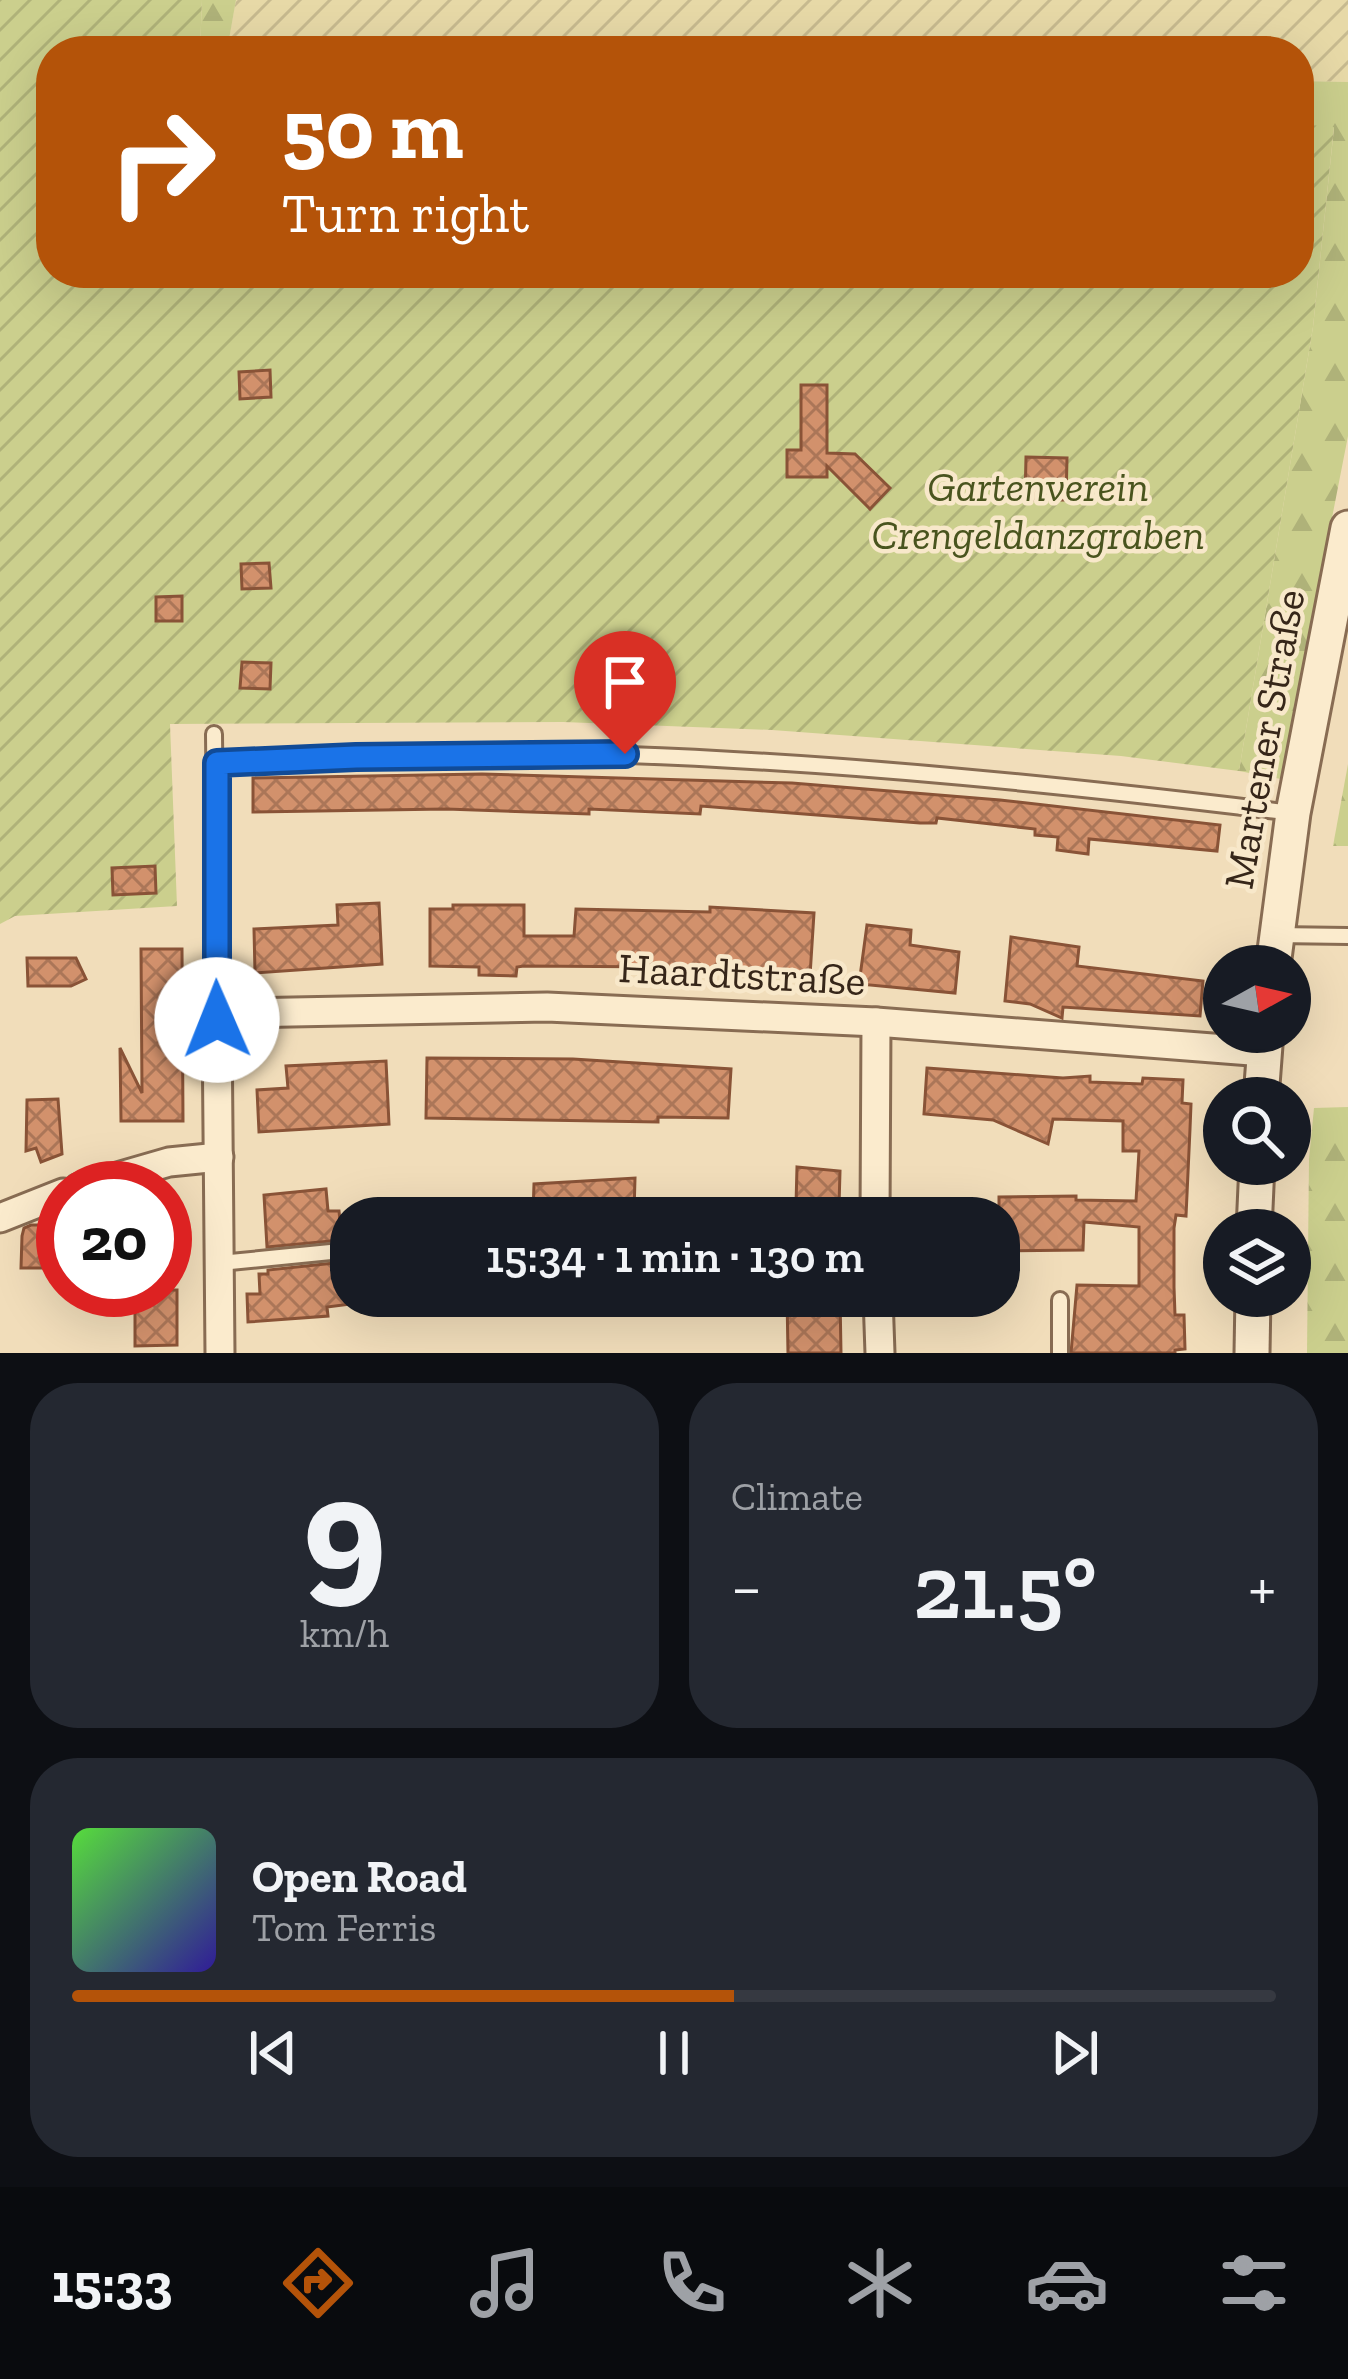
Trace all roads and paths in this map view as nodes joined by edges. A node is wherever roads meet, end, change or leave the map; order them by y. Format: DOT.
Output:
graph roads {
  1 [pos="1348,528"];
  2 [pos="214,734"];
  3 [pos="217,763"];
  4 [pos="1293,813"];
  5 [pos="1348,936"];
  6 [pos="1276,945"];
  7 [pos="1301,945"];
  8 [pos="217,1020"];
  9 [pos="876,1022"];
  10 [pos="1203,1039"];
  11 [pos="219,1157"];
  12 [pos="179,1161"];
  13 [pos="875,1197"];
  14 [pos="36,1204"];
  15 [pos="0,1218"];
  16 [pos="330,1252"];
  17 [pos="220,1264"];
  18 [pos="1060,1300"];
  19 [pos="879,1317"];
  20 [pos="1252,1317"];
  21 [pos="220,1353"];
  22 [pos="880,1353"];
  23 [pos="1060,1353"];
  24 [pos="1252,1353"];
  1 -- 4 [label="street, Martener Straße"];
  2 -- 3 [label="lane"];
  3 -- 4 [label="lane"];
  3 -- 8 [label="lane"];
  4 -- 6 [label="street, Martener Straße"];
  5 -- 7 [label="lane"];
  8 -- 9 [label="street, Haardtstraße"];
  8 -- 11 [label="street"];
  9 -- 10 [label="street, Haardtstraße"];
  9 -- 13 [label="street"];
  11 -- 12 [label="street"];
  11 -- 17 [label="street"];
  14 -- 15 [label="street"];
  16 -- 17 [label="lane"];
  17 -- 21 [label="street"];
  18 -- 23 [label="lane"];
  19 -- 22 [label="street"];
  20 -- 24 [label="street"];
}
